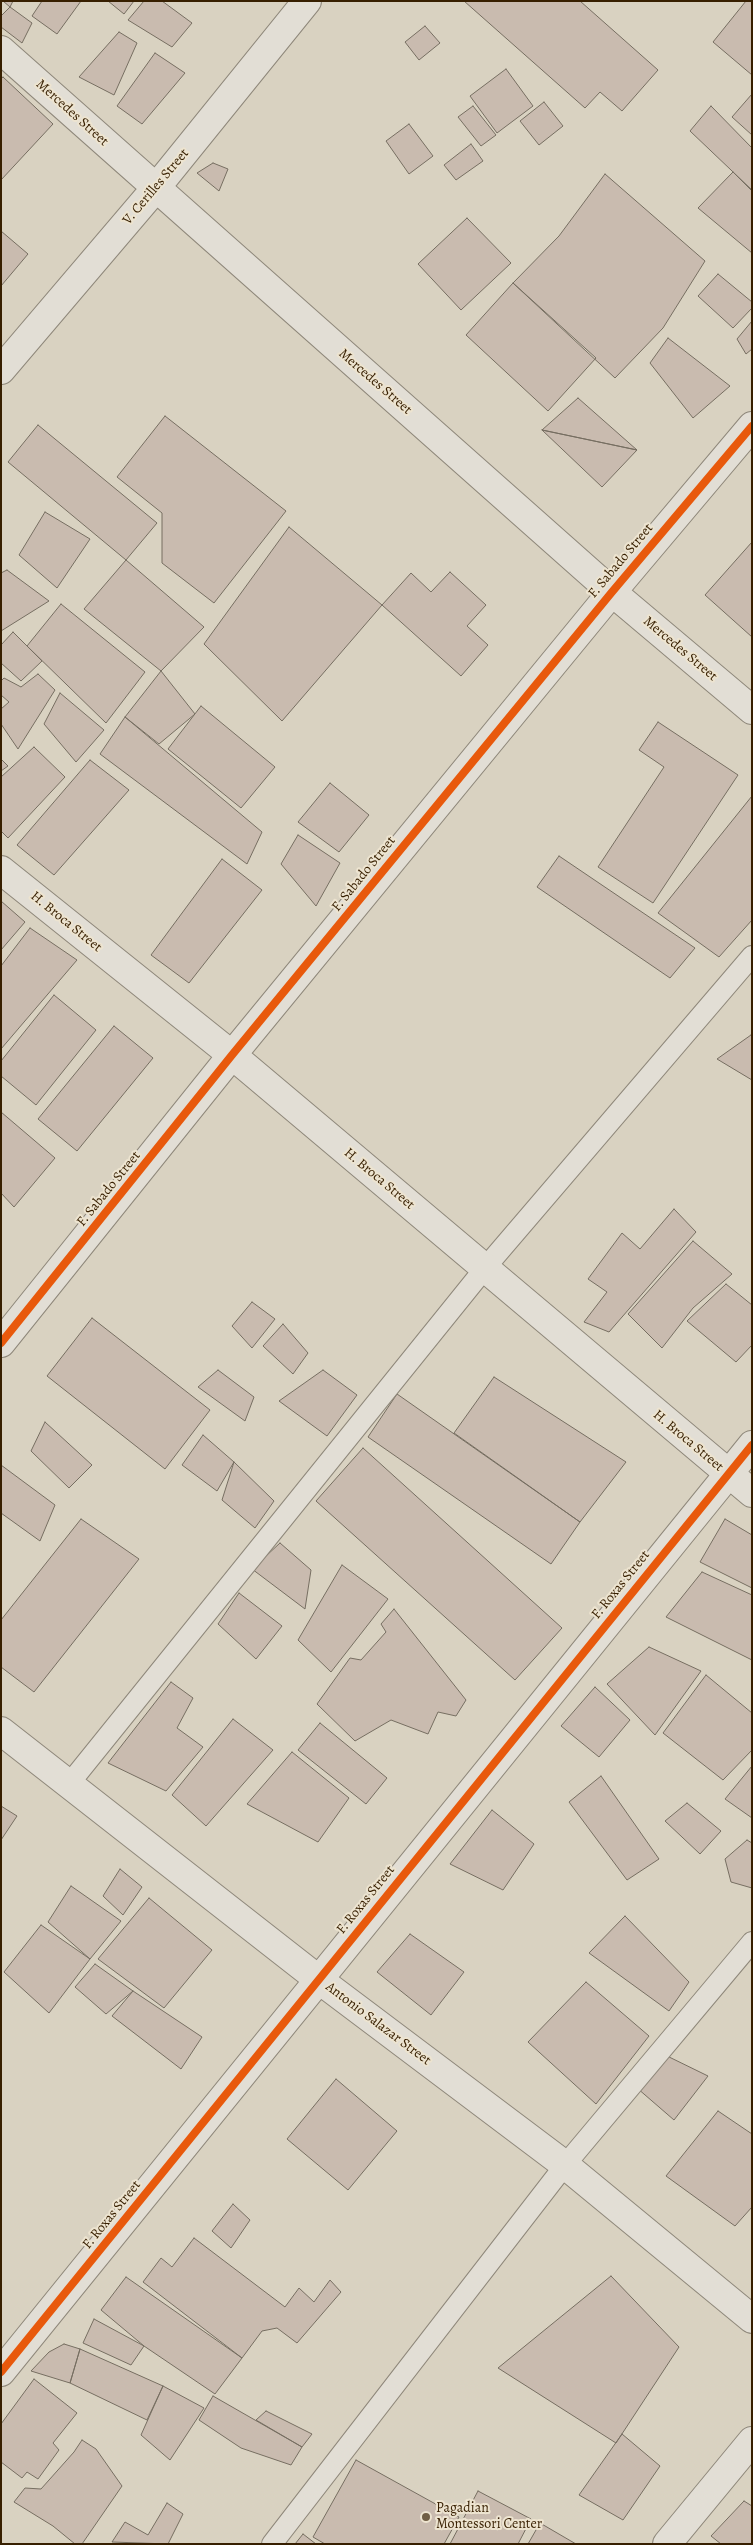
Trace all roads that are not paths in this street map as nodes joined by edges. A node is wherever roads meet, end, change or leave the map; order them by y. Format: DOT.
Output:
graph roads {
  1 [pos="307,1"];
  2 [pos="1,50"];
  3 [pos="155,189"];
  4 [pos="1,370"];
  5 [pos="752,426"];
  6 [pos="612,592"];
  7 [pos="752,710"];
  8 [pos="1,870"];
  9 [pos="752,956"];
  10 [pos="232,1055"];
  11 [pos="485,1268"];
  12 [pos="1,1343"];
  13 [pos="752,1445"];
  14 [pos="727,1474"];
  15 [pos="752,1493"];
  16 [pos="1,1731"];
  17 [pos="69,1784"];
  18 [pos="752,1942"];
  19 [pos="318,1979"];
  20 [pos="565,2165"];
  21 [pos="752,2320"];
  22 [pos="1,2372"];
  23 [pos="752,2441"];
  24 [pos="272,2544"];
  25 [pos="667,2544"];
  1 -- 3 [label="street, V. Cerilles Street"];
  2 -- 3 [label="street, Mercedes Street"];
  3 -- 4 [label="street, V. Cerilles Street"];
  3 -- 6 [label="street, Mercedes Street"];
  5 -- 6 [label="street, F. Sabado Street"];
  6 -- 7 [label="street, Mercedes Street"];
  6 -- 10 [label="street, F. Sabado Street"];
  8 -- 10 [label="street, H. Broca Street"];
  9 -- 11 [label="lane"];
  10 -- 11 [label="street, H. Broca Street"];
  10 -- 12 [label="street, F. Sabado Street"];
  11 -- 14 [label="street, H. Broca Street"];
  11 -- 17 [label="lane"];
  13 -- 14 [label="street, F. Roxas Street"];
  14 -- 15 [label="street, H. Broca Street"];
  14 -- 19 [label="street, F. Roxas Street"];
  16 -- 17 [label="street, Antonio Salazar Street"];
  17 -- 19 [label="street, Antonio Salazar Street"];
  18 -- 20 [label="lane"];
  19 -- 20 [label="street, Antonio Salazar Street"];
  19 -- 22 [label="street, F. Roxas Street"];
  20 -- 21 [label="street, Antonio Salazar Street"];
  20 -- 24 [label="lane"];
  23 -- 25 [label="street"];
}
